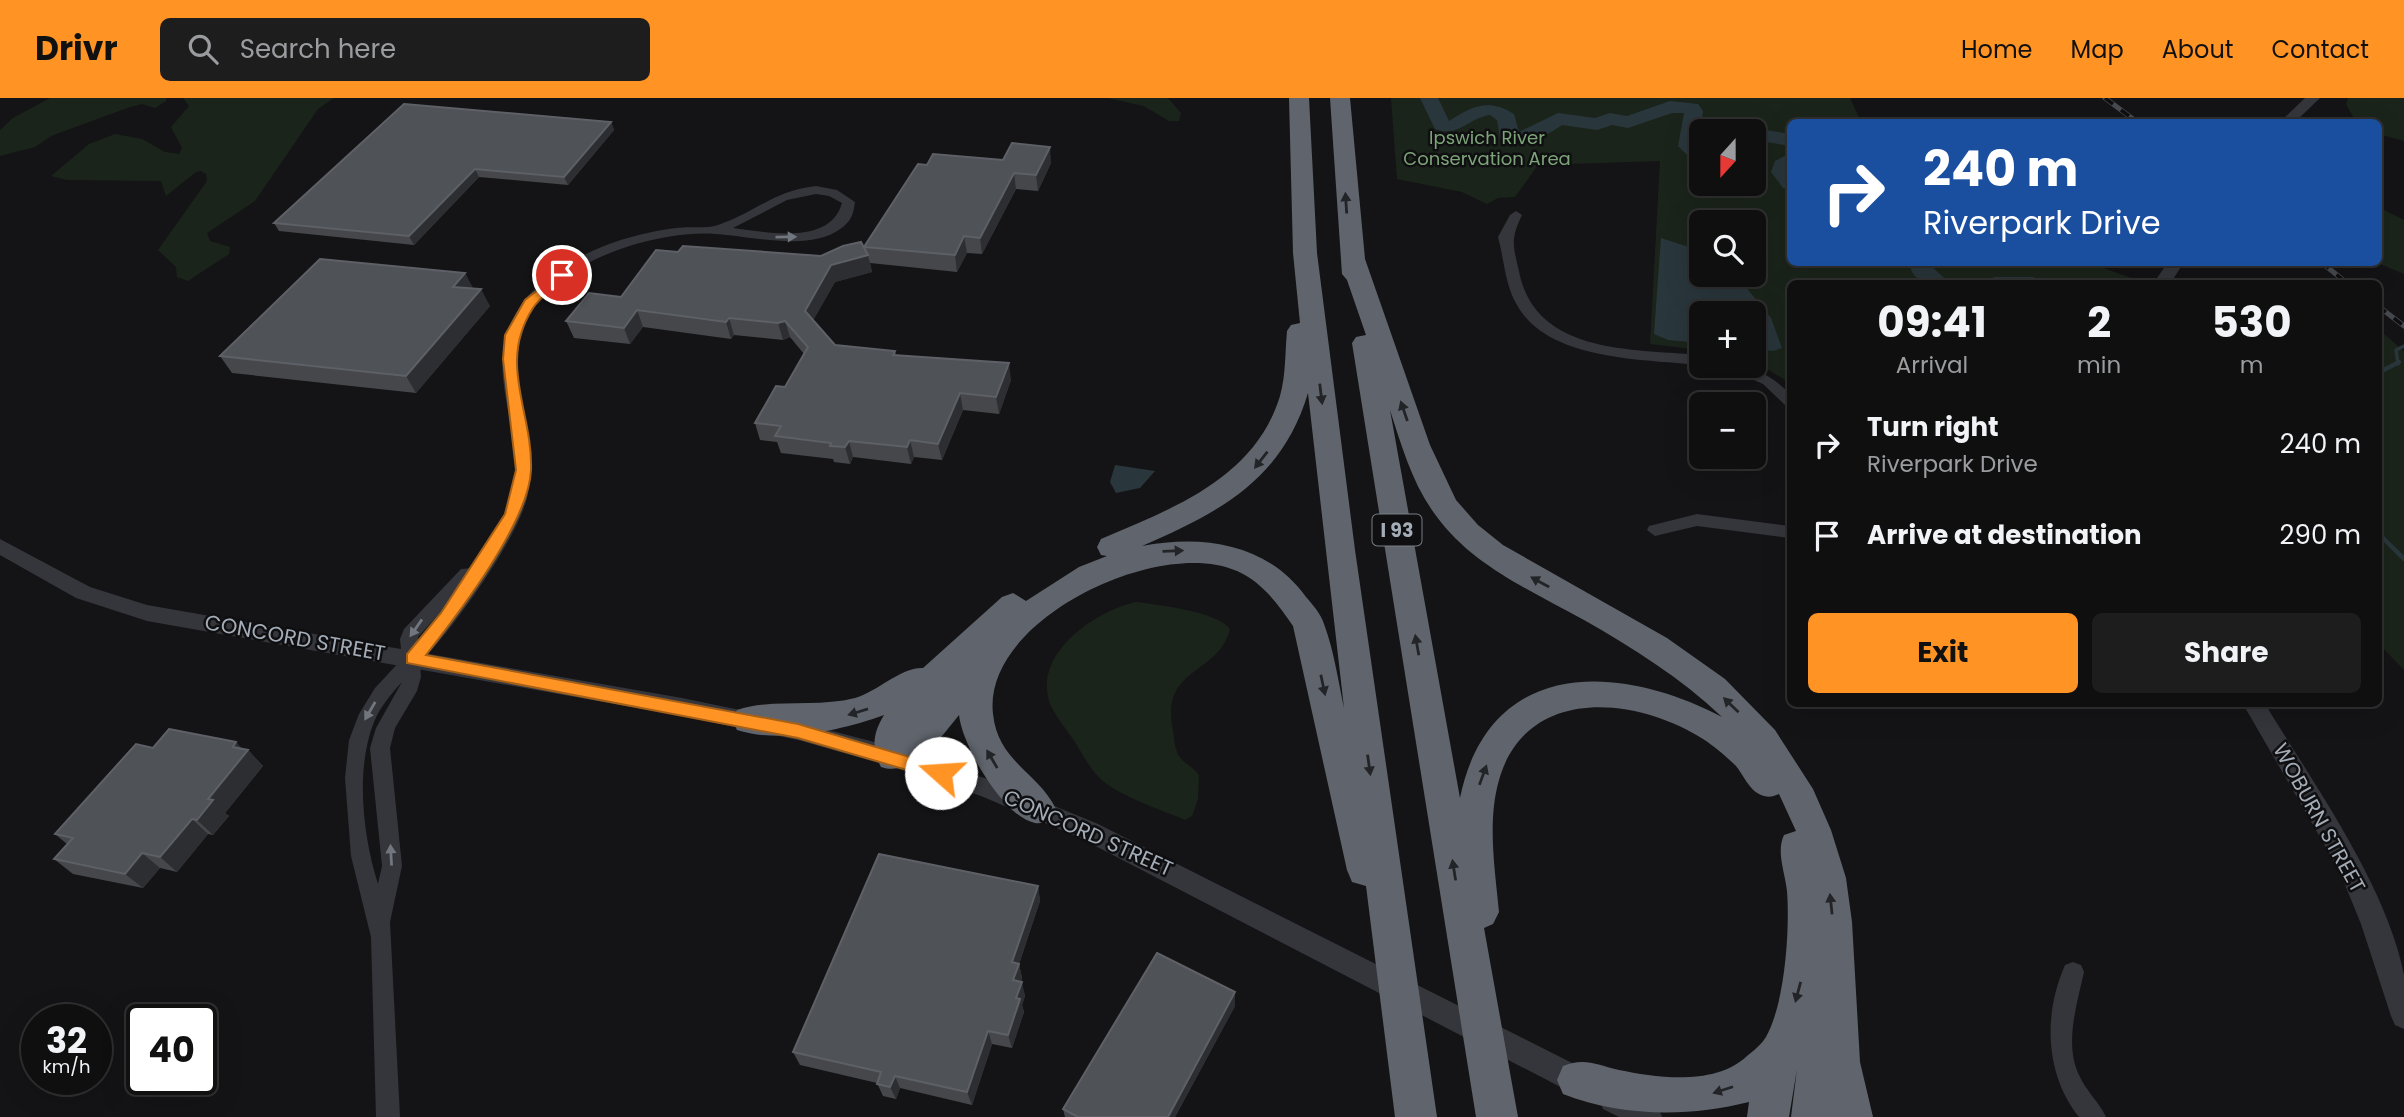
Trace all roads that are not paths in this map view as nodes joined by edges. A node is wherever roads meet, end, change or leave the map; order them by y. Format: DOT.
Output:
graph roads {
  1 [pos="1300,98"];
  2 [pos="1340,98"];
  3 [pos="2313,98"];
  4 [pos="2290,119"];
  5 [pos="1516,215"];
  6 [pos="718,230"];
  7 [pos="1305,253"];
  8 [pos="1351,254"];
  9 [pos="1689,359"];
  10 [pos="1761,378"];
  11 [pos="1787,399"];
  12 [pos="1656,530"];
  13 [pos="1787,532"];
  14 [pos="0,546"];
  15 [pos="988,641"];
  16 [pos="413,659"];
  17 [pos="2256,707"];
  18 [pos="749,720"];
  19 [pos="893,757"];
  20 [pos="1038,809"];
  21 [pos="380,922"];
  22 [pos="1384,927"];
  23 [pos="1833,956"];
  24 [pos="1477,963"];
  25 [pos="2073,972"];
  26 [pos="2404,1016"];
  27 [pos="1779,1053"];
  28 [pos="1578,1080"];
  29 [pos="1496,1110"];
  30 [pos="388,1117"];
  31 [pos="1416,1117"];
  32 [pos="1648,1117"];
  33 [pos="1768,1117"];
  34 [pos="1812,1117"];
  35 [pos="1852,1117"];
  36 [pos="2094,1117"];
  1 -- 7 [label="highway"];
  8 -- 2 [label="highway, I 93, one-way"];
  3 -- 4 [label="street"];
  5 -- 9 [label="street"];
  6 -- 6 [label="street, one-way"];
  6 -- 16 [label="street"];
  7 -- 15 [label="highway, one-way"];
  7 -- 22 [label="highway, one-way"];
  23 -- 8 [label="highway, one-way"];
  24 -- 8 [label="highway, I 93, one-way"];
  10 -- 11 [label="street"];
  12 -- 13 [label="street"];
  14 -- 16 [label="street, CONCORD STREET"];
  15 -- 18 [label="highway, one-way"];
  15 -- 19 [label="highway"];
  20 -- 15 [label="highway, one-way"];
  15 -- 22 [label="highway, one-way"];
  16 -- 18 [label="street, CONCORD STREET"];
  21 -- 16 [label="street, one-way"];
  16 -- 21 [label="street, one-way"];
  17 -- 26 [label="street, WOBURN STREET"];
  18 -- 19 [label="street, CONCORD STREET"];
  19 -- 20 [label="street, CONCORD STREET"];
  20 -- 28 [label="street, CONCORD STREET"];
  21 -- 30 [label="street"];
  22 -- 31 [label="highway"];
  23 -- 34 [label="highway"];
  23 -- 35 [label="highway"];
  24 -- 27 [label="highway, one-way"];
  24 -- 29 [label="highway"];
  25 -- 36 [label="street"];
  27 -- 28 [label="highway, one-way"];
  27 -- 33 [label="highway"];
  28 -- 32 [label="street, CONCORD STREET"];
}
